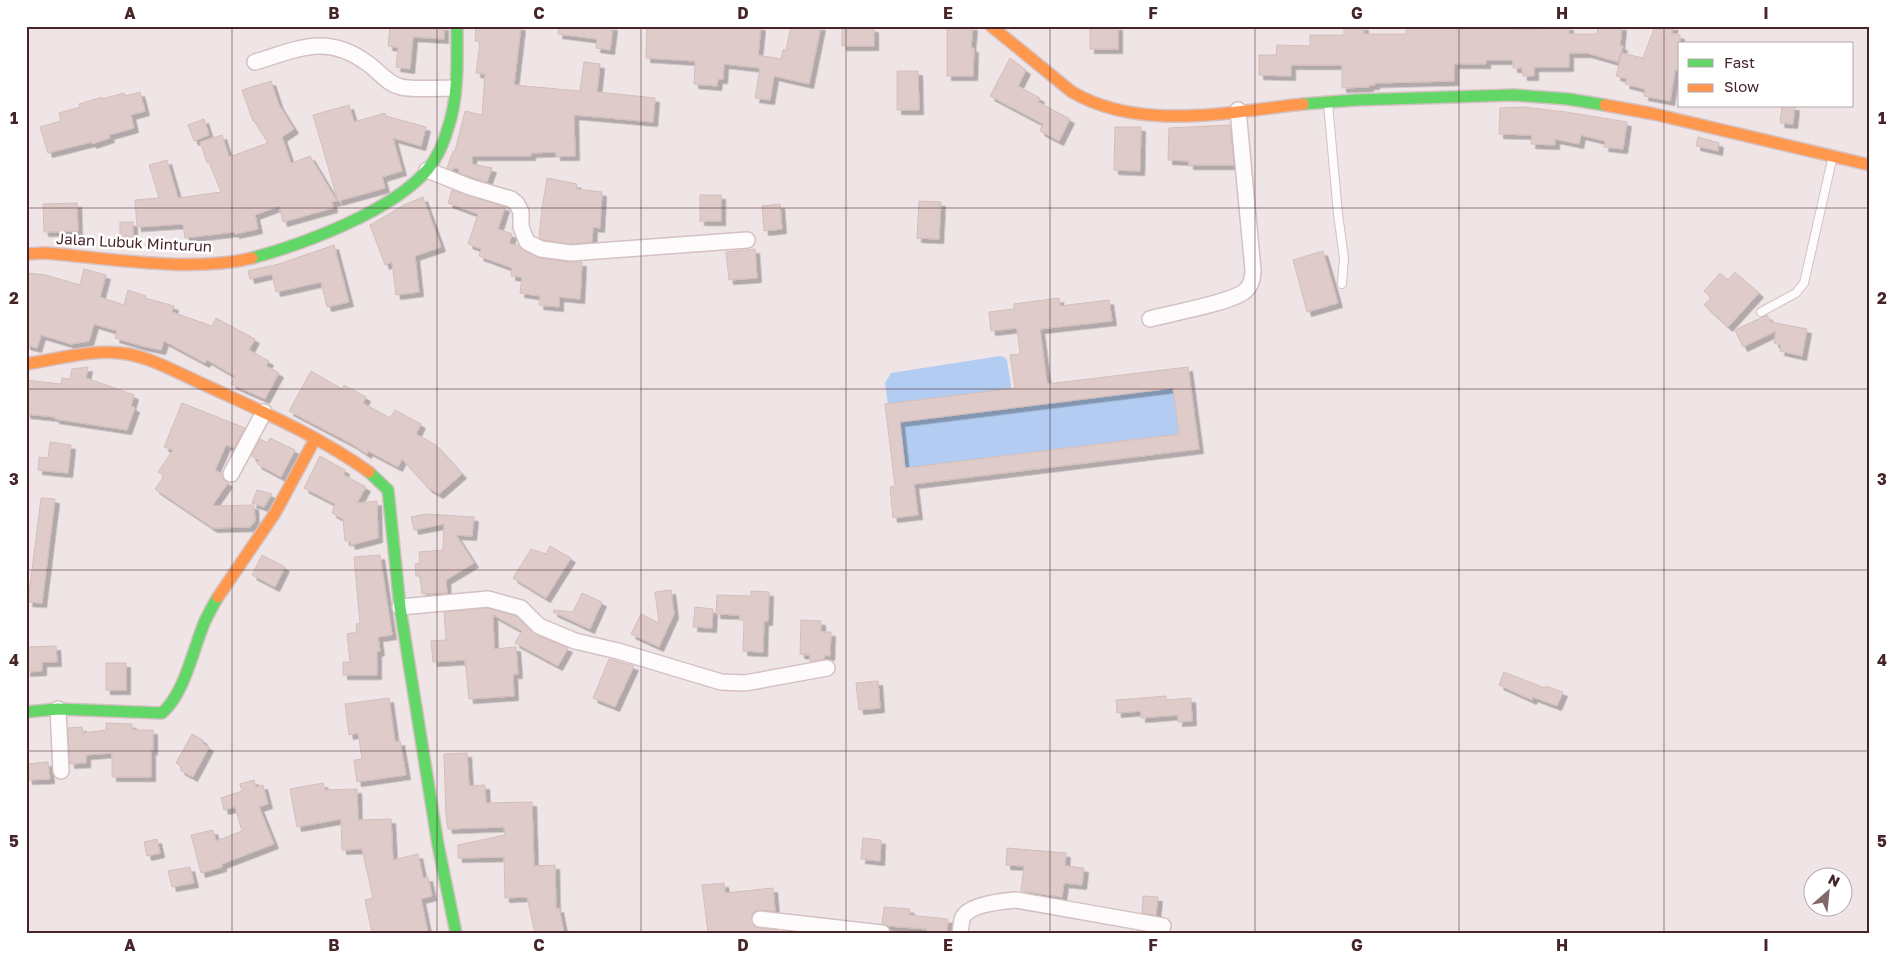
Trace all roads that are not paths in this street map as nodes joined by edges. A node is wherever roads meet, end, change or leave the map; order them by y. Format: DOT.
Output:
graph roads {
  1 [pos="457,26"];
  2 [pos="991,26"];
  3 [pos="255,62"];
  4 [pos="454,88"];
  5 [pos="1328,102"];
  6 [pos="1238,110"];
  7 [pos="1832,158"];
  8 [pos="1870,165"];
  9 [pos="427,170"];
  10 [pos="747,240"];
  11 [pos="26,254"];
  12 [pos="1342,284"];
  13 [pos="1761,312"];
  14 [pos="1150,318"];
  15 [pos="26,364"];
  16 [pos="264,412"];
  17 [pos="315,439"];
  18 [pos="231,474"];
  19 [pos="400,606"];
  20 [pos="827,668"];
  21 [pos="58,709"];
  22 [pos="26,712"];
  23 [pos="61,771"];
  24 [pos="760,919"];
  25 [pos="1163,926"];
  26 [pos="456,933"];
  27 [pos="882,933"];
  28 [pos="960,933"];
  1 -- 4 [label="street, Jalan Lubuk Minturun"];
  2 -- 6 [label="street"];
  3 -- 4 [label="street"];
  4 -- 9 [label="street, Jalan Lubuk Minturun"];
  5 -- 6 [label="street"];
  5 -- 7 [label="street"];
  5 -- 12 [label="lane"];
  6 -- 14 [label="street"];
  7 -- 8 [label="street"];
  7 -- 13 [label="lane"];
  9 -- 10 [label="street"];
  9 -- 11 [label="street, Jalan Lubuk Minturun"];
  15 -- 16 [label="street"];
  16 -- 17 [label="street"];
  16 -- 18 [label="street"];
  17 -- 19 [label="street"];
  17 -- 21 [label="street"];
  19 -- 20 [label="street"];
  19 -- 26 [label="street"];
  21 -- 22 [label="street"];
  21 -- 23 [label="street"];
  24 -- 27 [label="street"];
  25 -- 28 [label="street"];
}
